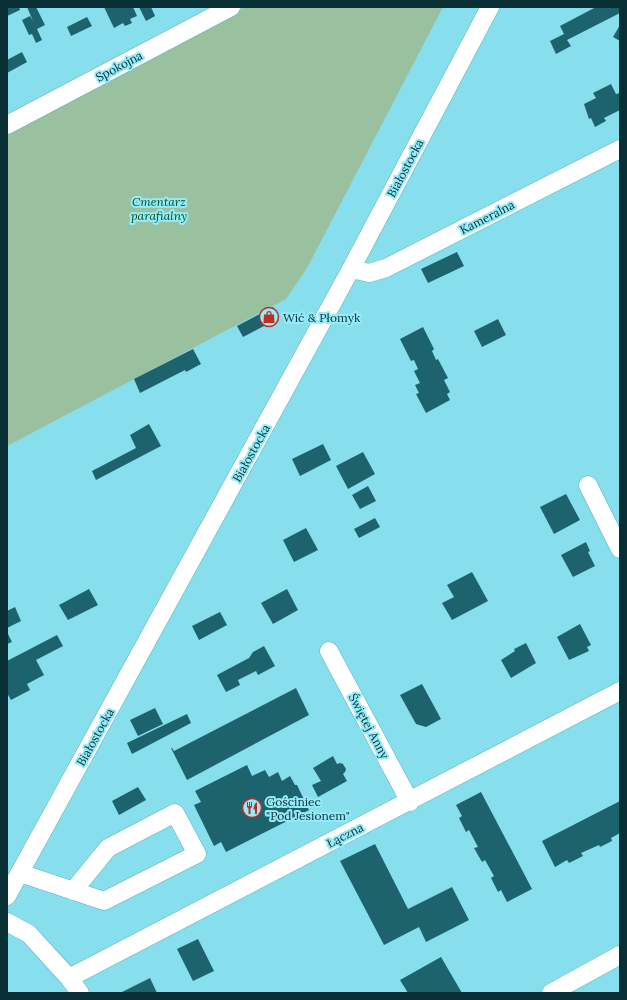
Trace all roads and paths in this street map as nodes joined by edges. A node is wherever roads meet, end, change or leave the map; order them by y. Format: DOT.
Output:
graph roads {
  1 [pos="231,7"];
  2 [pos="490,7"];
  3 [pos="7,125"];
  4 [pos="620,149"];
  5 [pos="351,269"];
  6 [pos="588,486"];
  7 [pos="620,549"];
  8 [pos="329,651"];
  9 [pos="620,691"];
  10 [pos="410,802"];
  11 [pos="20,873"];
  12 [pos="74,891"];
  13 [pos="7,896"];
  14 [pos="7,922"];
  15 [pos="620,955"];
  16 [pos="69,978"];
  17 [pos="80,993"];
  18 [pos="551,993"];
  1 -- 3 [label="street, Spokojna"];
  2 -- 5 [label="street, Białostocka"];
  4 -- 5 [label="street, Kameralna"];
  5 -- 11 [label="street, Białostocka"];
  6 -- 7 [label="street"];
  8 -- 10 [label="street, Świętej Anny"];
  9 -- 10 [label="street, Łączna"];
  10 -- 16 [label="street, Łączna"];
  11 -- 12 [label="street"];
  11 -- 13 [label="street, Białostocka"];
  12 -- 12 [label="street"];
  14 -- 16 [label="street"];
  15 -- 18 [label="street"];
  16 -- 17 [label="street"];
}
